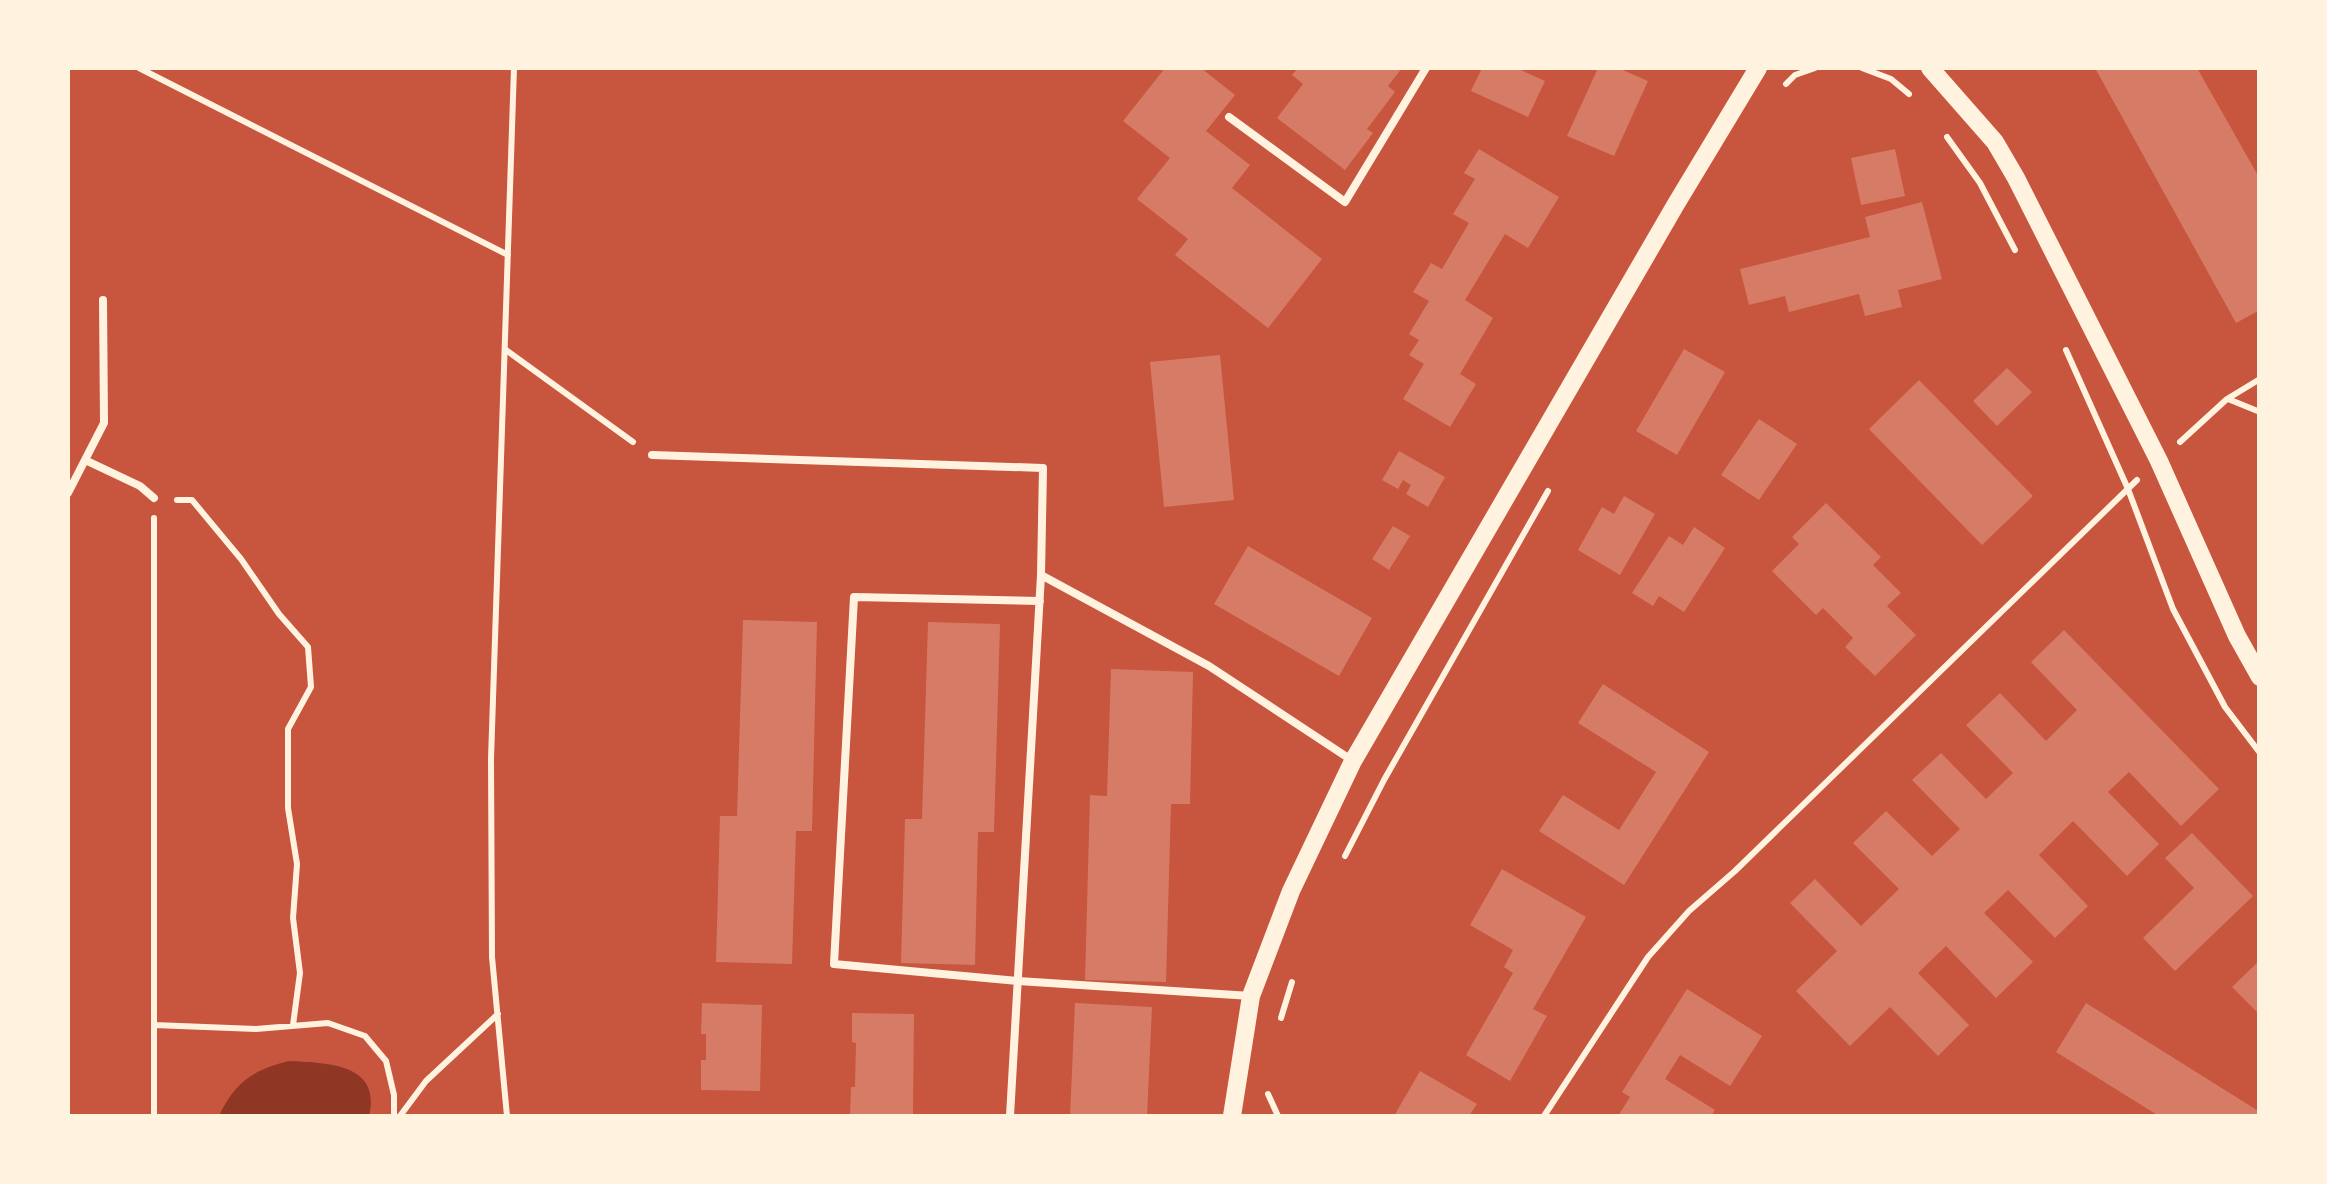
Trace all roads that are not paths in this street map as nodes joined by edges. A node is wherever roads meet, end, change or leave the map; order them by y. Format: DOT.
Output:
graph roads {
  1 [pos="1426,68"];
  2 [pos="1758,68"];
  3 [pos="1930,68"];
  4 [pos="1229,117"];
  5 [pos="103,300"];
  6 [pos="652,456"];
  7 [pos="85,460"];
  8 [pos="68,493"];
  9 [pos="154,498"];
  10 [pos="1041,575"];
  11 [pos="1040,601"];
  12 [pos="2260,677"];
  13 [pos="1353,761"];
  14 [pos="1018,981"];
  15 [pos="1251,996"];
  16 [pos="1010,1116"];
  17 [pos="1232,1116"];
  1 -- 4 [label="lane"];
  2 -- 13 [label="street"];
  3 -- 12 [label="street"];
  5 -- 7 [label="lane"];
  6 -- 10 [label="lane"];
  7 -- 8 [label="lane"];
  7 -- 9 [label="lane"];
  10 -- 11 [label="lane"];
  10 -- 13 [label="lane"];
  11 -- 14 [label="lane"];
  11 -- 14 [label="lane"];
  13 -- 15 [label="street"];
  14 -- 15 [label="lane"];
  14 -- 16 [label="lane"];
  15 -- 17 [label="street"];
}
